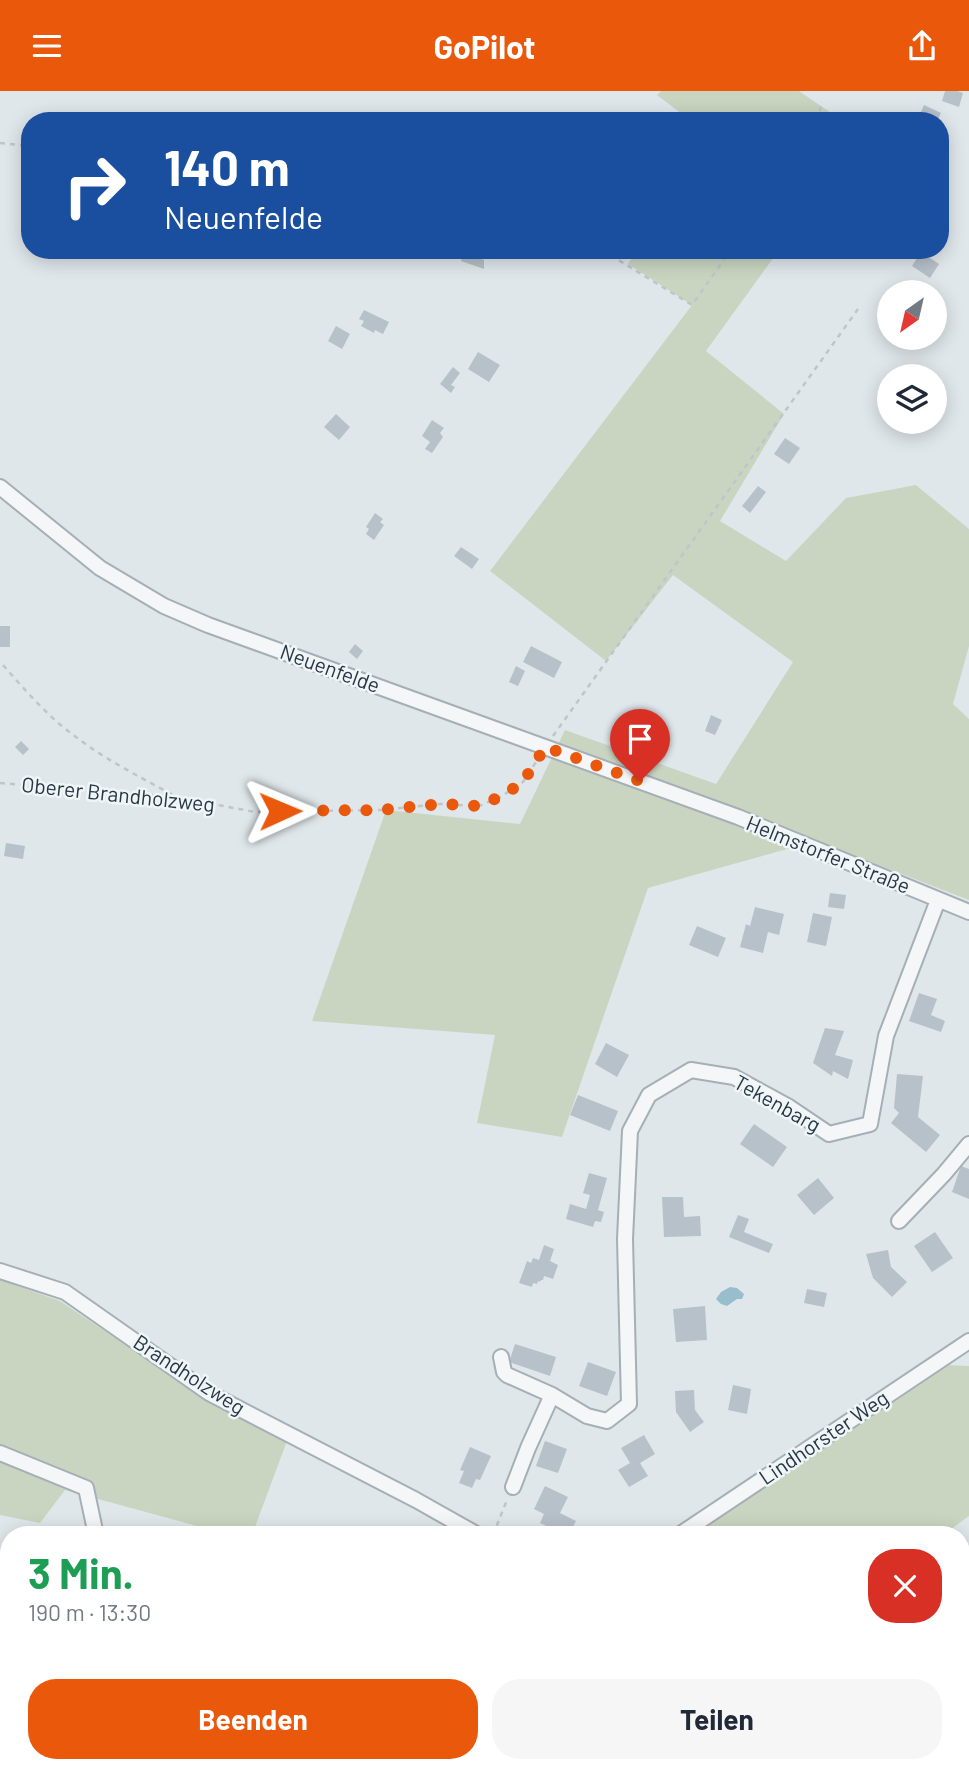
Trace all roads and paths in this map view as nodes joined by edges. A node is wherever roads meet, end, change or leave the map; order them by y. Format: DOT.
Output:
graph roads {
  1 [pos="821,106"];
  2 [pos="819,112"];
  3 [pos="0,143"];
  4 [pos="21,145"];
  5 [pos="617,259"];
  6 [pos="725,259"];
  7 [pos="858,309"];
  8 [pos="0,487"];
  9 [pos="3,665"];
  10 [pos="545,747"];
  11 [pos="0,783"];
  12 [pos="176,797"];
  13 [pos="687,799"];
  14 [pos="937,900"];
  15 [pos="969,912"];
  16 [pos="969,1144"];
  17 [pos="899,1221"];
  18 [pos="0,1271"];
  19 [pos="969,1341"];
  20 [pos="501,1357"];
  21 [pos="552,1395"];
  22 [pos="0,1453"];
  23 [pos="513,1487"];
  24 [pos="94,1526"];
  25 [pos="462,1526"];
  26 [pos="497,1526"];
  27 [pos="693,1526"];
  1 -- 2 [label="path"];
  3 -- 4 [label="path"];
  5 -- 6 [label="path"];
  7 -- 10 [label="path, Oberer Brandholzweg"];
  8 -- 10 [label="street, Neuenfelde"];
  9 -- 12 [label="path"];
  10 -- 12 [label="path, Oberer Brandholzweg"];
  10 -- 13 [label="street, Neuenfelde"];
  11 -- 12 [label="path, Oberer Brandholzweg"];
  13 -- 14 [label="street, Helmstorfer Straße"];
  14 -- 15 [label="street, Helmstorfer Straße"];
  14 -- 21 [label="street, Tekenbarg"];
  16 -- 17 [label="street"];
  18 -- 25 [label="street, Brandholzweg"];
  19 -- 27 [label="street, Lindhorster Weg"];
  20 -- 21 [label="street"];
  21 -- 23 [label="street"];
  22 -- 24 [label="street"];
  23 -- 26 [label="path"];
}
